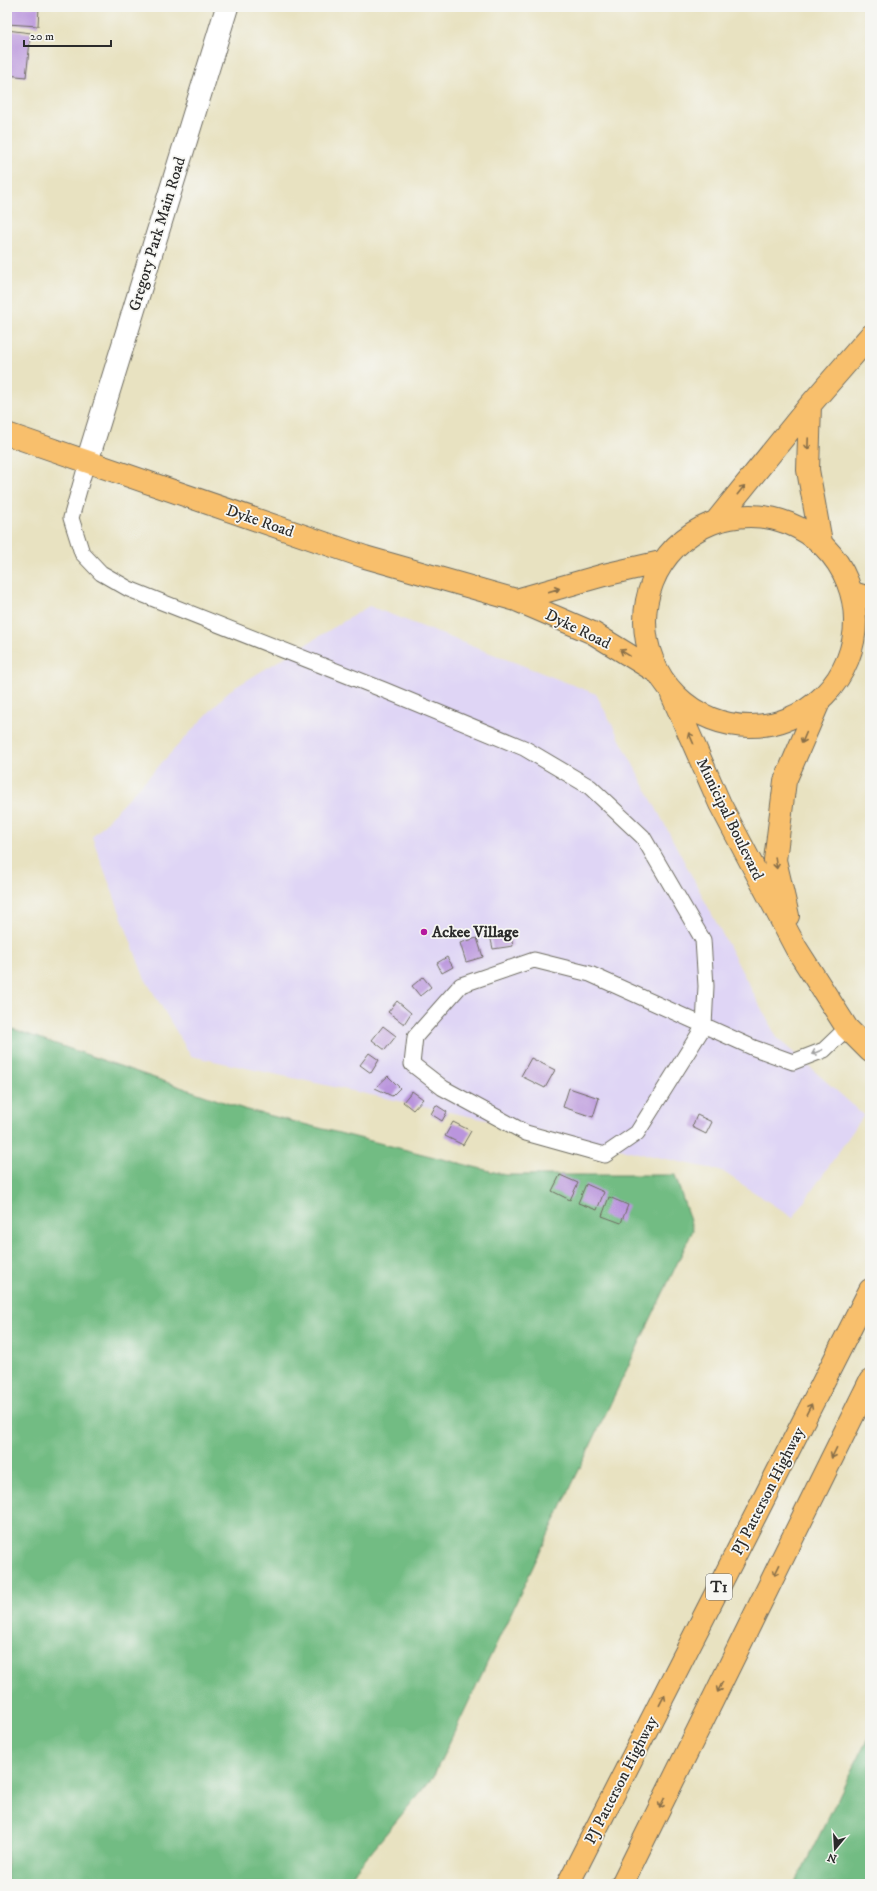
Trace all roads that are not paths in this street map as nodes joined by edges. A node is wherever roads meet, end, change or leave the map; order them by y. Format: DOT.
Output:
graph roads {
  1 [pos="227,7"];
  2 [pos="870,336"];
  3 [pos="810,405"];
  4 [pos="7,434"];
  5 [pos="87,462"];
  6 [pos="717,520"];
  7 [pos="821,542"];
  8 [pos="661,562"];
  9 [pos="861,595"];
  10 [pos="516,600"];
  11 [pos="663,681"];
  12 [pos="819,702"];
  13 [pos="796,948"];
  14 [pos="704,1026"];
  15 [pos="847,1028"];
  16 [pos="870,1051"];
  17 [pos="870,1290"];
  18 [pos="870,1380"];
  19 [pos="568,1884"];
  20 [pos="622,1884"];
  1 -- 5 [label="street, Gregory Park Main Road"];
  2 -- 3 [label="main road"];
  6 -- 3 [label="main road, one-way"];
  3 -- 7 [label="main road, one-way"];
  4 -- 5 [label="main road, Dyke Road"];
  5 -- 10 [label="main road, Dyke Road"];
  5 -- 14 [label="lane"];
  6 -- 7 [label="main road"];
  6 -- 8 [label="main road"];
  7 -- 9 [label="main road"];
  10 -- 8 [label="main road, Dyke Road, one-way"];
  8 -- 11 [label="main road, Municipal Boulevard"];
  9 -- 12 [label="main road"];
  11 -- 10 [label="main road, Dyke Road, one-way"];
  11 -- 12 [label="main road, Dyke Road"];
  13 -- 11 [label="main road, Municipal Boulevard, one-way"];
  12 -- 13 [label="main road, Municipal Boulevard, one-way"];
  13 -- 15 [label="main road, Municipal Boulevard"];
  14 -- 14 [label="lane"];
  15 -- 14 [label="lane, one-way"];
  15 -- 16 [label="main road, Municipal Boulevard"];
  19 -- 17 [label="main road, PJ Patterson Highway / T1, one-way"];
  18 -- 20 [label="main road, one-way"];
}
